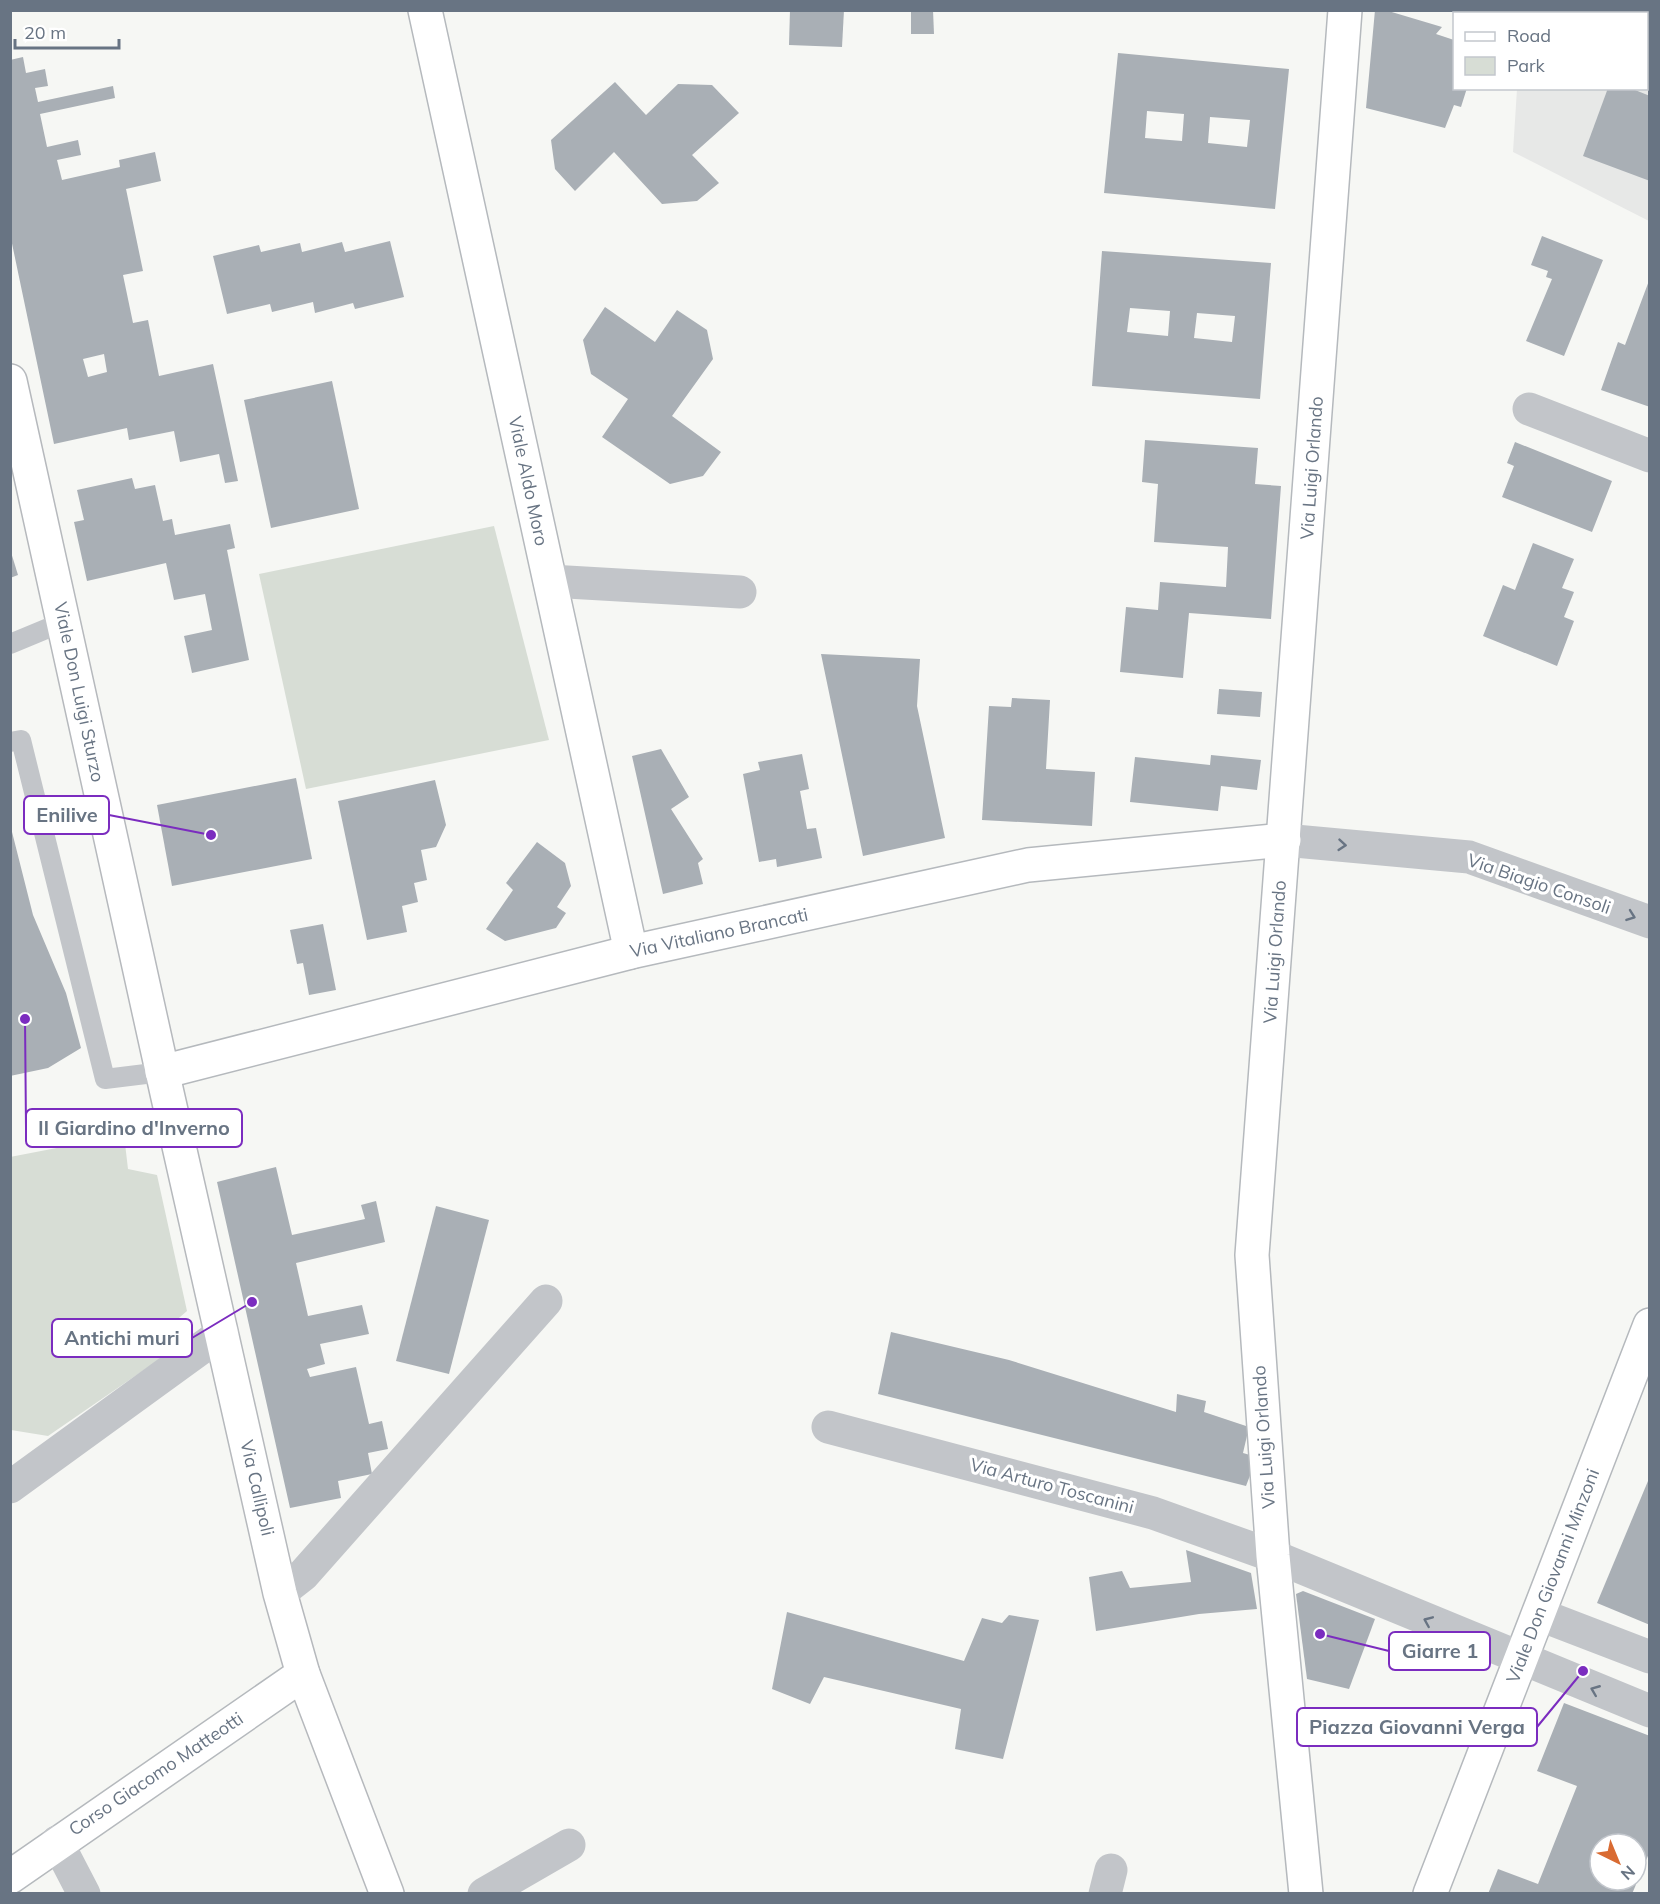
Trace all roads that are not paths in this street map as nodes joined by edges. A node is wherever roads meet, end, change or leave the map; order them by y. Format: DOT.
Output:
graph roads {
  1 [pos="425,10"];
  2 [pos="1345,10"];
  3 [pos="10,381"];
  4 [pos="1529,409"];
  5 [pos="1650,456"];
  6 [pos="550,580"];
  7 [pos="740,592"];
  8 [pos="63,622"];
  9 [pos="10,644"];
  10 [pos="10,742"];
  11 [pos="1284,840"];
  12 [pos="1650,922"];
  13 [pos="631,952"];
  14 [pos="162,1072"];
  15 [pos="546,1301"];
  16 [pos="1650,1325"];
  17 [pos="222,1333"];
  18 [pos="828,1427"];
  19 [pos="10,1487"];
  20 [pos="1272,1556"];
  21 [pos="280,1593"];
  22 [pos="1538,1614"];
  23 [pos="1650,1657"];
  24 [pos="1521,1660"];
  25 [pos="303,1674"];
  26 [pos="1650,1712"];
  27 [pos="57,1842"];
  28 [pos="569,1845"];
  29 [pos="10,1877"];
  30 [pos="84,1893"];
  31 [pos="387,1893"];
  32 [pos="484,1893"];
  33 [pos="1306,1893"];
  34 [pos="1430,1893"];
  1 -- 6 [label="street, Viale Aldo Moro"];
  2 -- 11 [label="street, Via Luigi Orlando"];
  3 -- 8 [label="street, Viale Don Luigi Sturzo"];
  4 -- 5 [label="street"];
  6 -- 7 [label="street"];
  6 -- 13 [label="street, Viale Aldo Moro"];
  8 -- 9 [label="lane"];
  8 -- 14 [label="street, Viale Don Luigi Sturzo"];
  10 -- 14 [label="lane"];
  11 -- 12 [label="street, Via Biagio Consoli, one-way"];
  11 -- 13 [label="street, Via Vitaliano Brancati"];
  11 -- 20 [label="street, Via Luigi Orlando"];
  13 -- 14 [label="street, Via Vitaliano Brancati"];
  14 -- 17 [label="street, Via Callipoli"];
  15 -- 21 [label="street"];
  16 -- 22 [label="street, Viale Don Giovanni Minzoni"];
  17 -- 19 [label="street"];
  17 -- 21 [label="street, Via Callipoli"];
  18 -- 20 [label="street, Via Arturo Toscanini"];
  24 -- 20 [label="street, Via Arturo Toscanini, one-way"];
  20 -- 33 [label="street, Via Luigi Orlando"];
  21 -- 25 [label="street, Via Callipoli"];
  22 -- 23 [label="street"];
  22 -- 24 [label="street, Viale Don Giovanni Minzoni"];
  26 -- 24 [label="street, Via Arturo Toscanini, one-way"];
  24 -- 34 [label="street, Viale Don Giovanni Minzoni"];
  25 -- 27 [label="street, Corso Giacomo Matteotti"];
  25 -- 31 [label="street, Via Callipoli"];
  27 -- 29 [label="street, Corso Giacomo Matteotti"];
  27 -- 30 [label="street"];
  28 -- 32 [label="street"];
}
